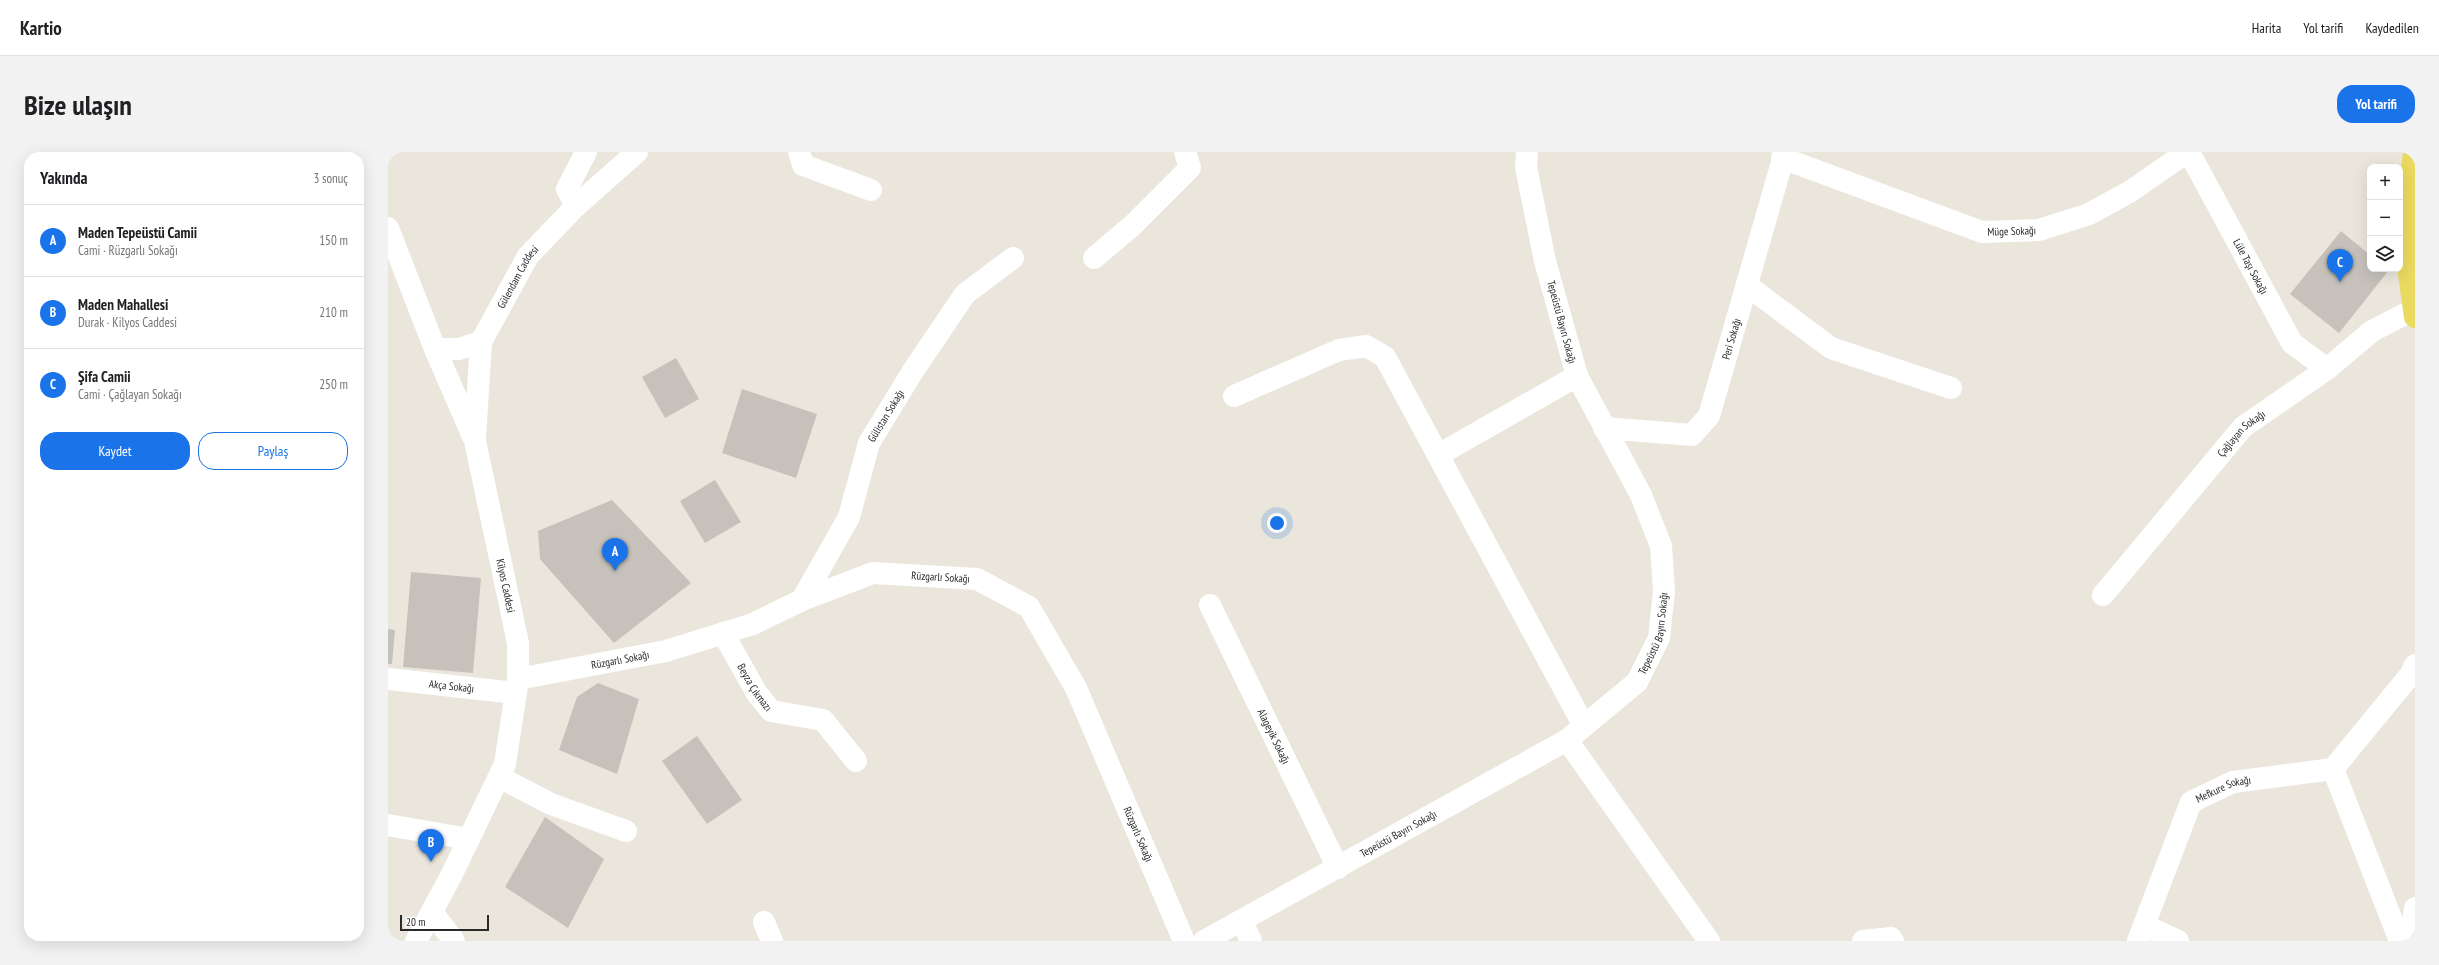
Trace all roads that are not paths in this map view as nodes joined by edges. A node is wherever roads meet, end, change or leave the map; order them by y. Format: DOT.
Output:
graph roads {
  1 [pos="586,152"];
  2 [pos="637,152"];
  3 [pos="799,152"];
  4 [pos="1185,152"];
  5 [pos="1527,152"];
  6 [pos="2188,152"];
  7 [pos="2414,152"];
  8 [pos="1784,155"];
  9 [pos="871,190"];
  10 [pos="576,206"];
  11 [pos="388,228"];
  12 [pos="1013,258"];
  13 [pos="1094,258"];
  14 [pos="1748,286"];
  15 [pos="2414,314"];
  16 [pos="481,342"];
  17 [pos="435,349"];
  18 [pos="2327,369"];
  19 [pos="1576,376"];
  20 [pos="1950,388"];
  21 [pos="1234,396"];
  22 [pos="1604,428"];
  23 [pos="475,441"];
  24 [pos="1438,455"];
  25 [pos="2103,595"];
  26 [pos="802,600"];
  27 [pos="1210,605"];
  28 [pos="723,633"];
  29 [pos="2415,665"];
  30 [pos="388,678"];
  31 [pos="517,686"];
  32 [pos="1584,726"];
  33 [pos="1567,740"];
  34 [pos="856,761"];
  35 [pos="2332,769"];
  36 [pos="499,777"];
  37 [pos="388,825"];
  38 [pos="626,830"];
  39 [pos="469,839"];
  40 [pos="1338,868"];
  41 [pos="2415,908"];
  42 [pos="432,912"];
  43 [pos="1242,921"];
  44 [pos="2141,933"];
  45 [pos="416,941"];
  46 [pos="454,941"];
  47 [pos="1184,941"];
  48 [pos="1204,941"];
  49 [pos="1251,941"];
  50 [pos="1709,941"];
  51 [pos="1863,941"];
  52 [pos="1893,941"];
  53 [pos="2178,941"];
  54 [pos="2400,941"];
  55 [pos="2410,941"];
  1 -- 10 [label="street"];
  2 -- 10 [label="street, Gülendam Caddesi"];
  3 -- 9 [label="street"];
  4 -- 13 [label="street"];
  5 -- 19 [label="street, Tepeüstü Bayırı Sokağı"];
  6 -- 8 [label="street, Müge Sokağı"];
  6 -- 18 [label="street, Lüle Taşı Sokağı"];
  7 -- 15 [label="main road"];
  8 -- 14 [label="street, Peri Sokağı"];
  10 -- 16 [label="street, Gülendam Caddesi"];
  11 -- 17 [label="street, Kilyos Caddesi"];
  12 -- 26 [label="street, Gülistan Sokağı"];
  14 -- 20 [label="street"];
  14 -- 22 [label="street, Peri Sokağı"];
  15 -- 18 [label="street, Çağlayan Sokağı"];
  16 -- 17 [label="street"];
  16 -- 23 [label="street, Gülendam Caddesi"];
  17 -- 23 [label="street, Kilyos Caddesi"];
  18 -- 25 [label="street, Çağlayan Sokağı"];
  19 -- 22 [label="street, Tepeüstü Bayırı Sokağı"];
  19 -- 24 [label="street"];
  21 -- 24 [label="street"];
  22 -- 32 [label="street, Tepeüstü Bayırı Sokağı"];
  23 -- 31 [label="street, Kilyos Caddesi"];
  24 -- 32 [label="street"];
  26 -- 28 [label="street, Rüzgarlı Sokağı"];
  26 -- 47 [label="street, Rüzgarlı Sokağı"];
  27 -- 40 [label="street, Alageyik Sokağı"];
  28 -- 31 [label="street, Rüzgarlı Sokağı"];
  28 -- 34 [label="street, Beyza Çıkmazı"];
  29 -- 35 [label="street"];
  30 -- 31 [label="street, Akça Sokağı"];
  31 -- 36 [label="street, Kilyos Caddesi"];
  32 -- 33 [label="street, Tepeüstü Bayırı Sokağı"];
  33 -- 40 [label="street, Tepeüstü Bayırı Sokağı"];
  33 -- 50 [label="street"];
  35 -- 44 [label="street, Mefkure Sokağı"];
  35 -- 54 [label="street"];
  36 -- 38 [label="street"];
  36 -- 39 [label="street, Kilyos Caddesi"];
  37 -- 39 [label="street"];
  39 -- 42 [label="street, Kilyos Caddesi"];
  40 -- 43 [label="street, Tepeüstü Bayırı Sokağı"];
  41 -- 55 [label="street"];
  42 -- 45 [label="street, Kilyos Caddesi"];
  42 -- 46 [label="street"];
  43 -- 48 [label="street, Tepeüstü Bayırı Sokağı"];
  43 -- 49 [label="street"];
  44 -- 53 [label="street"];
  51 -- 52 [label="street"];
}
